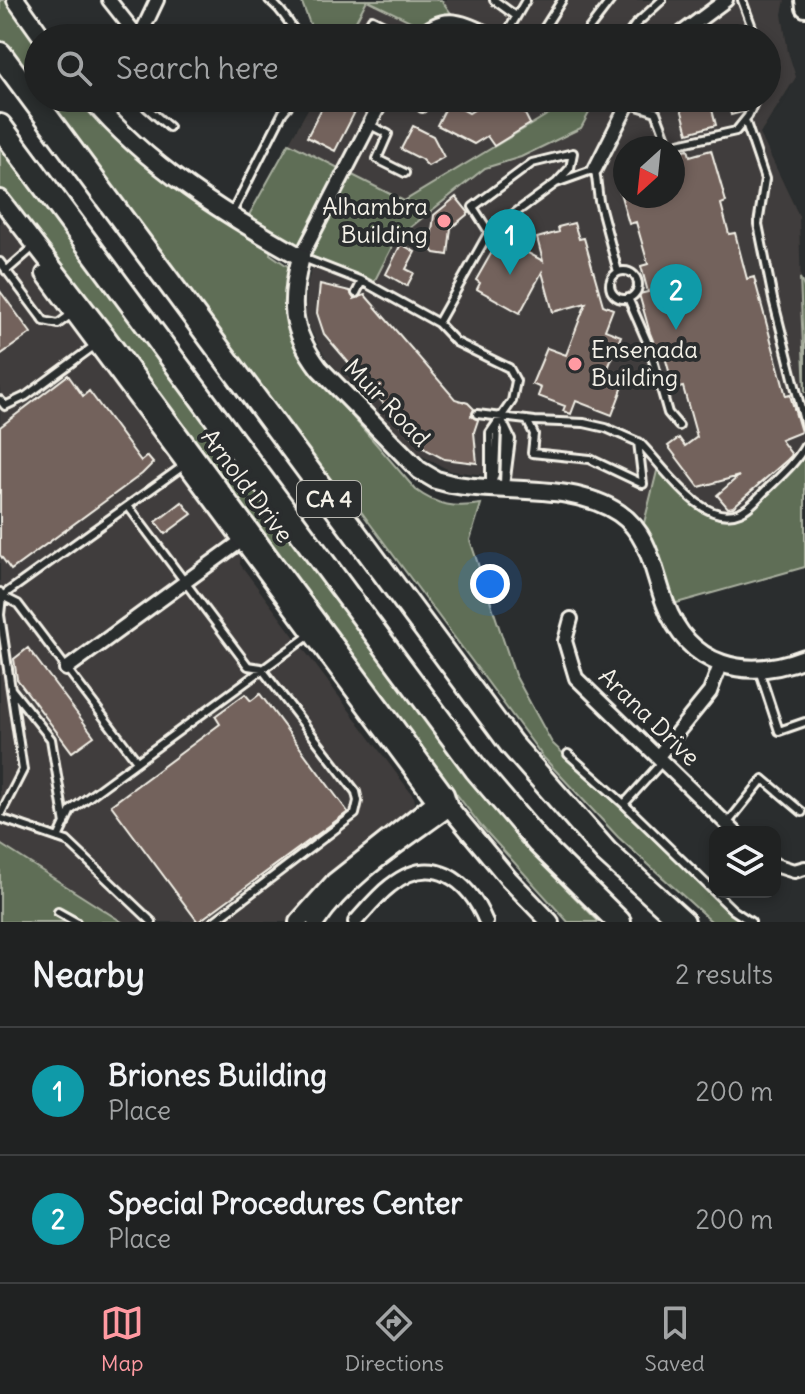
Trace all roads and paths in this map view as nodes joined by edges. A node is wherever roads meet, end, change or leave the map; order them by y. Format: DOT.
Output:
graph roads {
  1 [pos="16,0"];
  2 [pos="109,0"];
  3 [pos="157,0"];
  4 [pos="269,0"];
  5 [pos="494,0"];
  6 [pos="526,0"];
  7 [pos="562,0"];
  8 [pos="611,0"];
  9 [pos="662,0"];
  10 [pos="726,0"];
  11 [pos="742,0"];
  12 [pos="804,0"];
  13 [pos="805,8"];
  14 [pos="516,16"];
  15 [pos="33,24"];
  16 [pos="128,24"];
  17 [pos="146,24"];
  18 [pos="289,24"];
  19 [pos="435,24"];
  20 [pos="465,24"];
  21 [pos="511,24"];
  22 [pos="547,24"];
  23 [pos="593,24"];
  24 [pos="636,24"];
  25 [pos="694,24"];
  26 [pos="751,24"];
  27 [pos="0,54"];
  28 [pos="24,86"];
  29 [pos="43,112"];
  30 [pos="109,112"];
  31 [pos="152,112"];
  32 [pos="283,112"];
  33 [pos="376,112"];
  34 [pos="621,112"];
  35 [pos="656,112"];
  36 [pos="749,112"];
  37 [pos="745,120"];
  38 [pos="370,125"];
  39 [pos="0,126"];
  40 [pos="169,127"];
  41 [pos="595,169"];
  42 [pos="405,173"];
  43 [pos="556,183"];
  44 [pos="0,199"];
  45 [pos="0,210"];
  46 [pos="230,216"];
  47 [pos="489,232"];
  48 [pos="29,251"];
  49 [pos="301,257"];
  50 [pos="0,262"];
  51 [pos="6,271"];
  52 [pos="618,272"];
  53 [pos="362,281"];
  54 [pos="356,293"];
  55 [pos="628,298"];
  56 [pos="73,313"];
  57 [pos="438,323"];
  58 [pos="97,344"];
  59 [pos="0,400"];
  60 [pos="477,414"];
  61 [pos="499,420"];
  62 [pos="527,420"];
  63 [pos="805,425"];
  64 [pos="679,426"];
  65 [pos="638,442"];
  66 [pos="805,446"];
  67 [pos="186,464"];
  68 [pos="497,488"];
  69 [pos="128,506"];
  70 [pos="247,536"];
  71 [pos="185,582"];
  72 [pos="1,594"];
  73 [pos="571,619"];
  74 [pos="311,634"];
  75 [pos="805,658"];
  76 [pos="720,665"];
  77 [pos="261,668"];
  78 [pos="66,669"];
  79 [pos="759,670"];
  80 [pos="11,689"];
  81 [pos="805,722"];
  82 [pos="568,754"];
  83 [pos="661,758"];
  84 [pos="137,761"];
  85 [pos="443,801"];
  86 [pos="624,804"];
  87 [pos="802,812"];
  88 [pos="0,816"];
  89 [pos="65,824"];
  90 [pos="729,826"];
  91 [pos="732,826"];
  92 [pos="58,838"];
  93 [pos="781,867"];
  94 [pos="805,868"];
  95 [pos="721,899"];
  96 [pos="58,912"];
  97 [pos="76,922"];
  98 [pos="152,922"];
  99 [pos="213,922"];
  100 [pos="298,922"];
  101 [pos="316,922"];
  102 [pos="355,922"];
  103 [pos="486,922"];
  104 [pos="550,922"];
  105 [pos="619,922"];
  106 [pos="683,922"];
  107 [pos="751,922"];
  1 -- 15 [label="street"];
  2 -- 16 [label="street"];
  3 -- 17 [label="street"];
  4 -- 18 [label="lane"];
  5 -- 14 [label="lane"];
  6 -- 14 [label="lane"];
  7 -- 22 [label="lane"];
  8 -- 23 [label="lane"];
  9 -- 24 [label="lane"];
  10 -- 25 [label="street"];
  11 -- 26 [label="lane"];
  12 -- 13 [label="street"];
  14 -- 21 [label="lane"];
  19 -- 20 [label="street"];
  27 -- 28 [label="highway, CA 4"];
  29 -- 106 [label="highway, CA 4"];
  30 -- 46 [label="street"];
  31 -- 40 [label="lane"];
  32 -- 46 [label="lane"];
  33 -- 38 [label="street"];
  34 -- 41 [label="street"];
  35 -- 37 [label="lane"];
  36 -- 37 [label="lane"];
  37 -- 63 [label="lane"];
  38 -- 42 [label="lane"];
  38 -- 49 [label="street"];
  39 -- 105 [label="highway, CA 4"];
  41 -- 43 [label="lane"];
  41 -- 52 [label="lane"];
  43 -- 47 [label="lane"];
  43 -- 47 [label="lane"];
  44 -- 70 [label="street, Arnold Drive"];
  45 -- 48 [label="street, Arnold Drive"];
  46 -- 49 [label="street"];
  47 -- 57 [label="lane"];
  48 -- 51 [label="lane"];
  48 -- 56 [label="street, Arnold Drive"];
  49 -- 53 [label="lane"];
  49 -- 68 [label="street, Muir Road"];
  50 -- 51 [label="lane"];
  51 -- 56 [label="lane"];
  52 -- 55 [label="lane"];
  52 -- 55 [label="lane"];
  53 -- 54 [label="lane"];
  53 -- 57 [label="lane"];
  55 -- 64 [label="lane"];
  56 -- 58 [label="street, Arnold Drive"];
  57 -- 61 [label="lane"];
  58 -- 59 [label="lane"];
  58 -- 67 [label="street, Arnold Drive"];
  60 -- 61 [label="lane"];
  61 -- 62 [label="lane"];
  61 -- 68 [label="lane"];
  61 -- 68 [label="lane"];
  62 -- 65 [label="lane"];
  62 -- 65 [label="lane"];
  65 -- 66 [label="lane"];
  67 -- 69 [label="lane"];
  67 -- 70 [label="street, Arnold Drive"];
  68 -- 76 [label="street, Muir Road"];
  69 -- 71 [label="lane"];
  69 -- 72 [label="lane"];
  70 -- 71 [label="street"];
  70 -- 74 [label="street, Arnold Drive"];
  70 -- 85 [label="street, Arnold Drive"];
  71 -- 77 [label="lane"];
  71 -- 78 [label="street"];
  72 -- 78 [label="lane"];
  72 -- 80 [label="lane"];
  73 -- 83 [label="street, Arana Drive"];
  74 -- 77 [label="lane"];
  74 -- 85 [label="street, Arnold Drive"];
  75 -- 79 [label="street, Muir Road"];
  76 -- 79 [label="street, Muir Road"];
  76 -- 83 [label="street"];
  77 -- 84 [label="lane"];
  77 -- 99 [label="lane"];
  78 -- 84 [label="lane"];
  79 -- 81 [label="lane"];
  80 -- 88 [label="lane"];
  80 -- 89 [label="lane"];
  82 -- 86 [label="lane"];
  83 -- 86 [label="lane"];
  83 -- 90 [label="street, Arana Drive"];
  84 -- 89 [label="lane"];
  85 -- 100 [label="street"];
  85 -- 101 [label="street"];
  85 -- 104 [label="street, Arnold Drive"];
  86 -- 95 [label="lane"];
  87 -- 91 [label="lane"];
  88 -- 92 [label="lane"];
  89 -- 92 [label="lane"];
  92 -- 98 [label="lane"];
  93 -- 94 [label="street"];
  95 -- 107 [label="lane"];
  96 -- 97 [label="lane"];
  102 -- 103 [label="street"];
}
